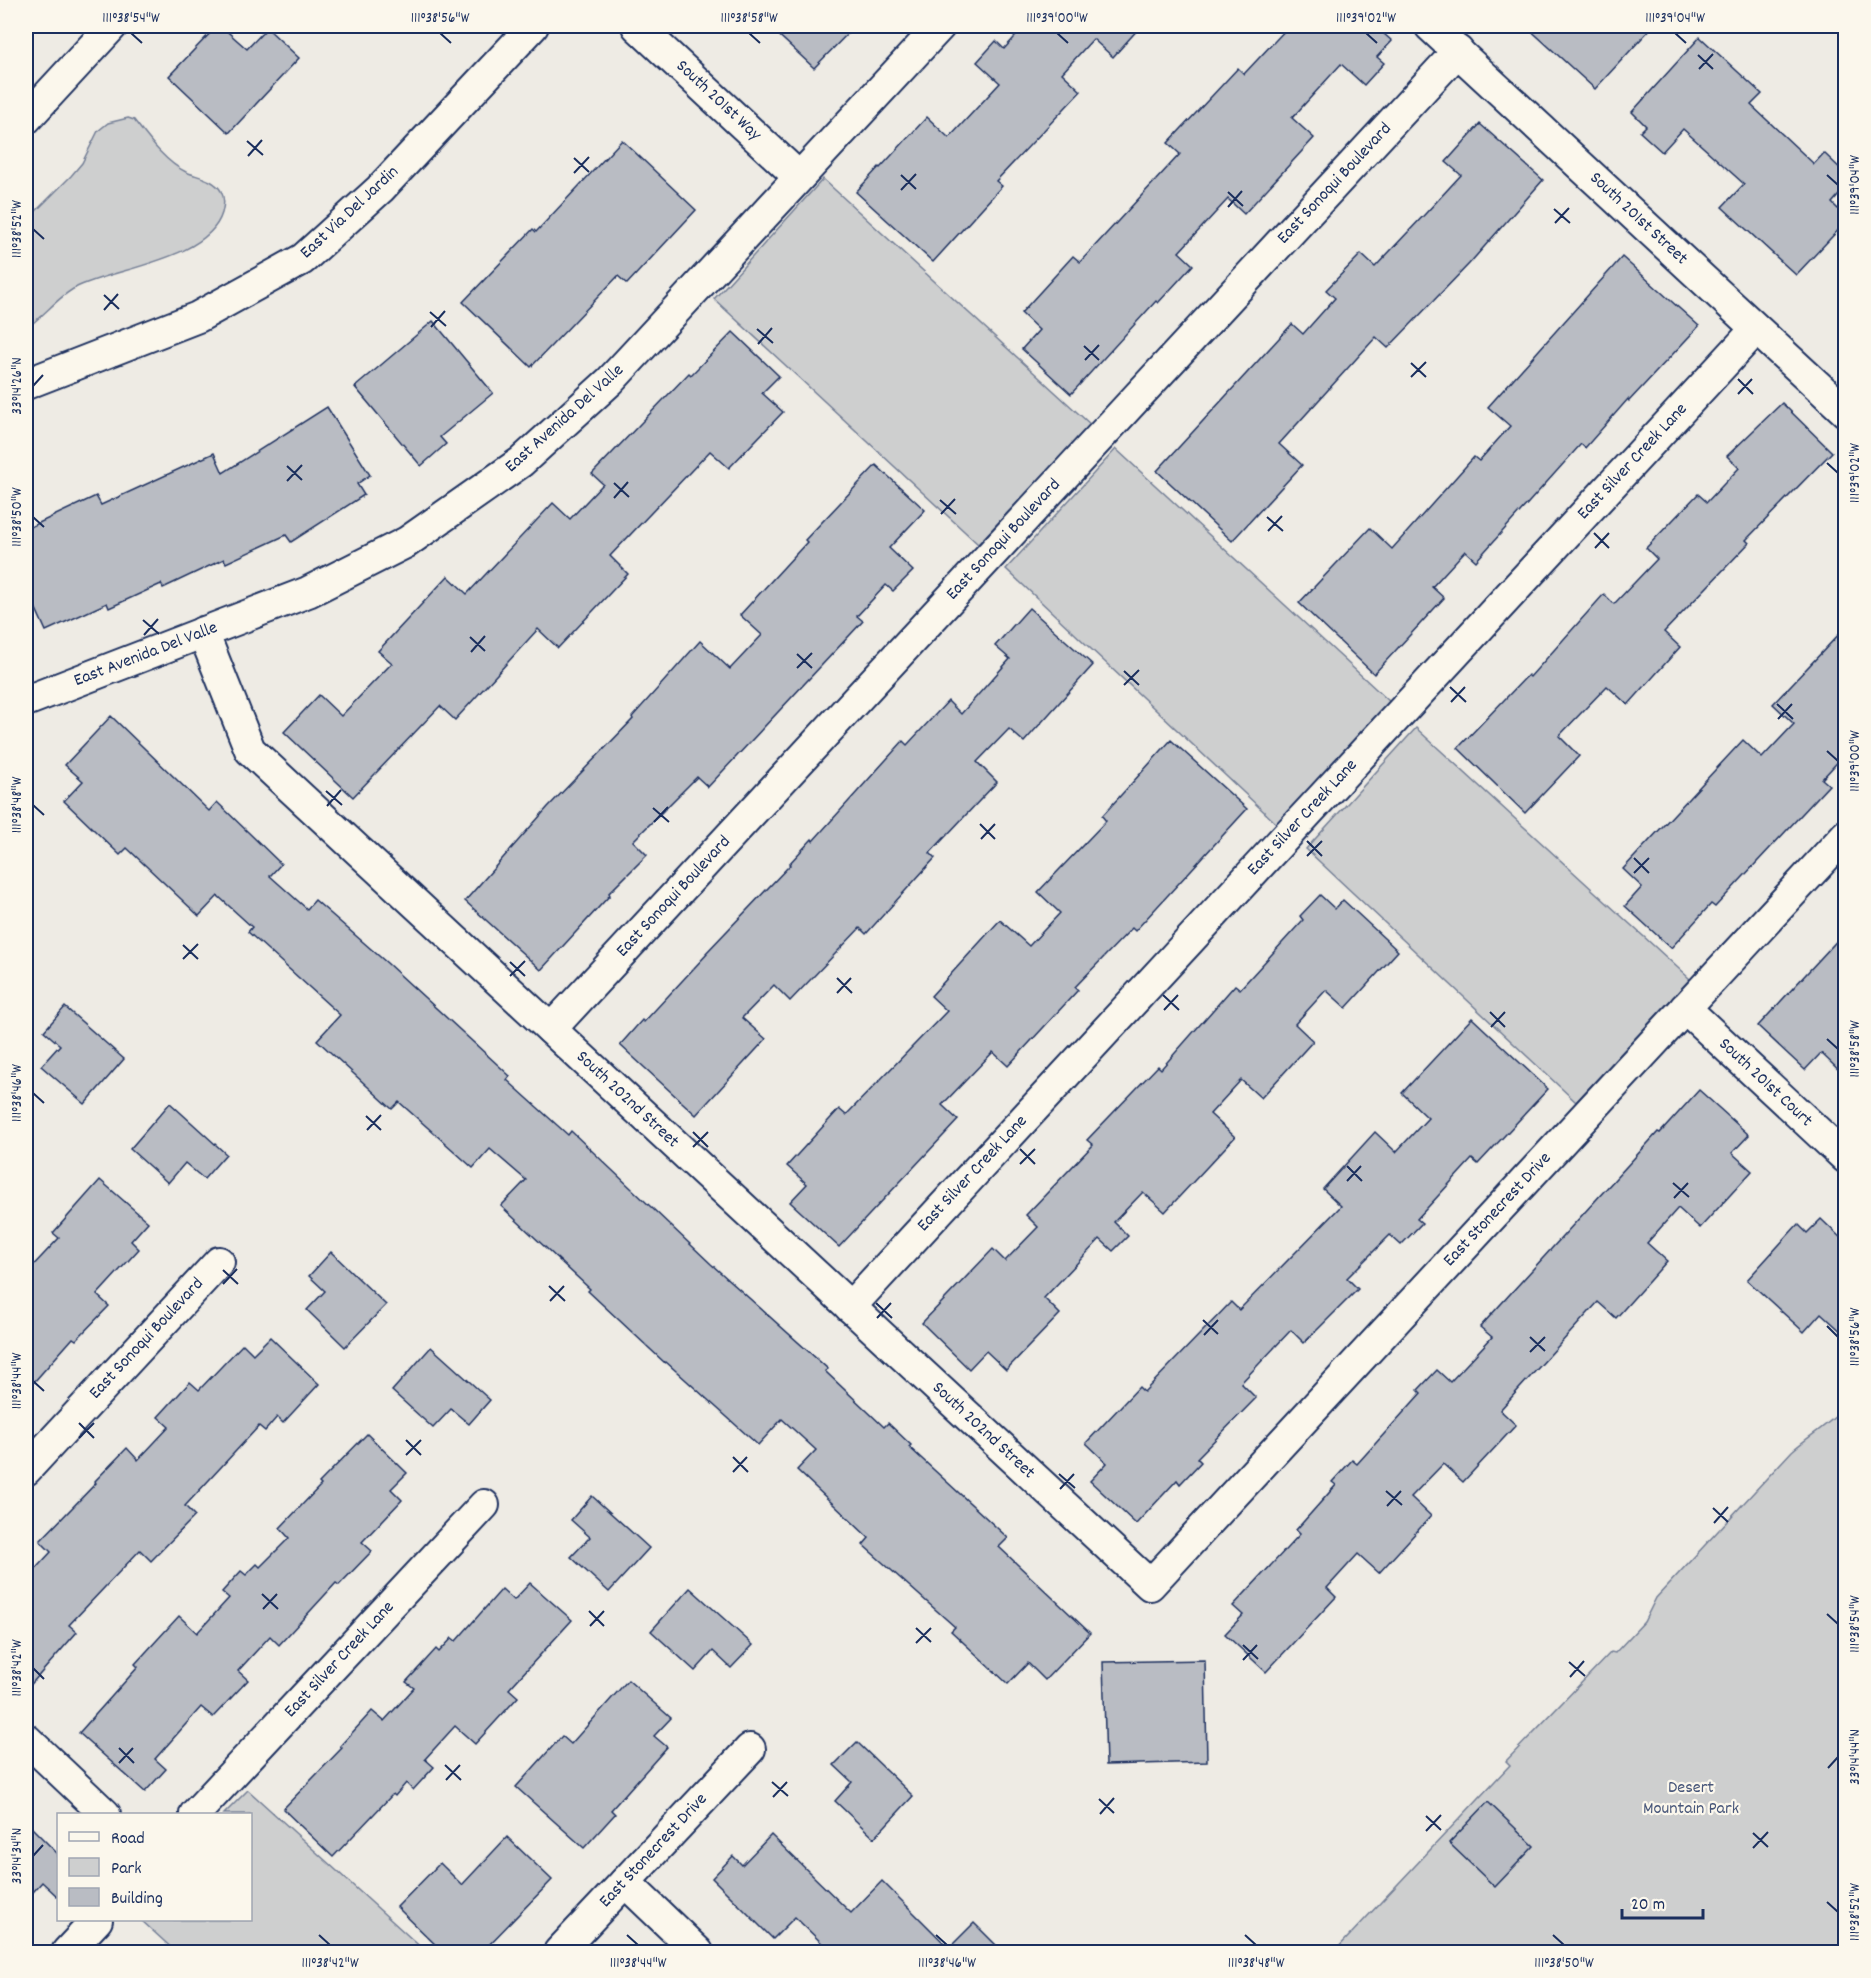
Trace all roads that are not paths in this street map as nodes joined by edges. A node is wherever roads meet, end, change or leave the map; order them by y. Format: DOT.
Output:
graph roads {
  1 [pos="112,26"];
  2 [pos="533,26"];
  3 [pos="637,26"];
  4 [pos="940,26"];
  5 [pos="1430,26"];
  6 [pos="1458,51"];
  7 [pos="26,119"];
  8 [pos="800,177"];
  9 [pos="1756,329"];
  10 [pos="26,384"];
  11 [pos="1845,412"];
  12 [pos="203,632"];
  13 [pos="26,701"];
  14 [pos="1845,835"];
  15 [pos="1685,1008"];
  16 [pos="551,1029"];
  17 [pos="1845,1158"];
  18 [pos="219,1262"];
  19 [pos="850,1307"];
  20 [pos="26,1470"];
  21 [pos="484,1505"];
  22 [pos="1150,1585"];
  23 [pos="26,1739"];
  24 [pos="750,1749"];
  25 [pos="103,1813"];
  26 [pos="197,1813"];
  27 [pos="625,1882"];
  28 [pos="96,1921"];
  29 [pos="67,1953"];
  30 [pos="559,1953"];
  31 [pos="698,1953"];
  1 -- 7 [label="street"];
  2 -- 10 [label="street, East Via Del Jardin"];
  3 -- 8 [label="street, South 201st Way"];
  4 -- 8 [label="street, East Avenida Del Valle"];
  5 -- 6 [label="street, South 201st Street"];
  6 -- 9 [label="street, South 201st Street"];
  6 -- 16 [label="street, East Sonoqui Boulevard"];
  8 -- 12 [label="street, East Avenida Del Valle"];
  9 -- 11 [label="street, South 201st Street"];
  9 -- 19 [label="street, East Silver Creek Lane"];
  12 -- 13 [label="street, East Avenida Del Valle"];
  12 -- 16 [label="street, South 202nd Street"];
  14 -- 15 [label="street, East Stonecrest Drive"];
  15 -- 17 [label="street, South 201st Court"];
  15 -- 22 [label="street, East Stonecrest Drive"];
  16 -- 19 [label="street, South 202nd Street"];
  18 -- 20 [label="street, East Sonoqui Boulevard"];
  19 -- 22 [label="street, South 202nd Street"];
  21 -- 26 [label="street, East Silver Creek Lane"];
  23 -- 25 [label="street"];
  24 -- 27 [label="street, East Stonecrest Drive"];
  27 -- 30 [label="street, East Stonecrest Drive"];
  27 -- 31 [label="street"];
  28 -- 29 [label="street"];
}
